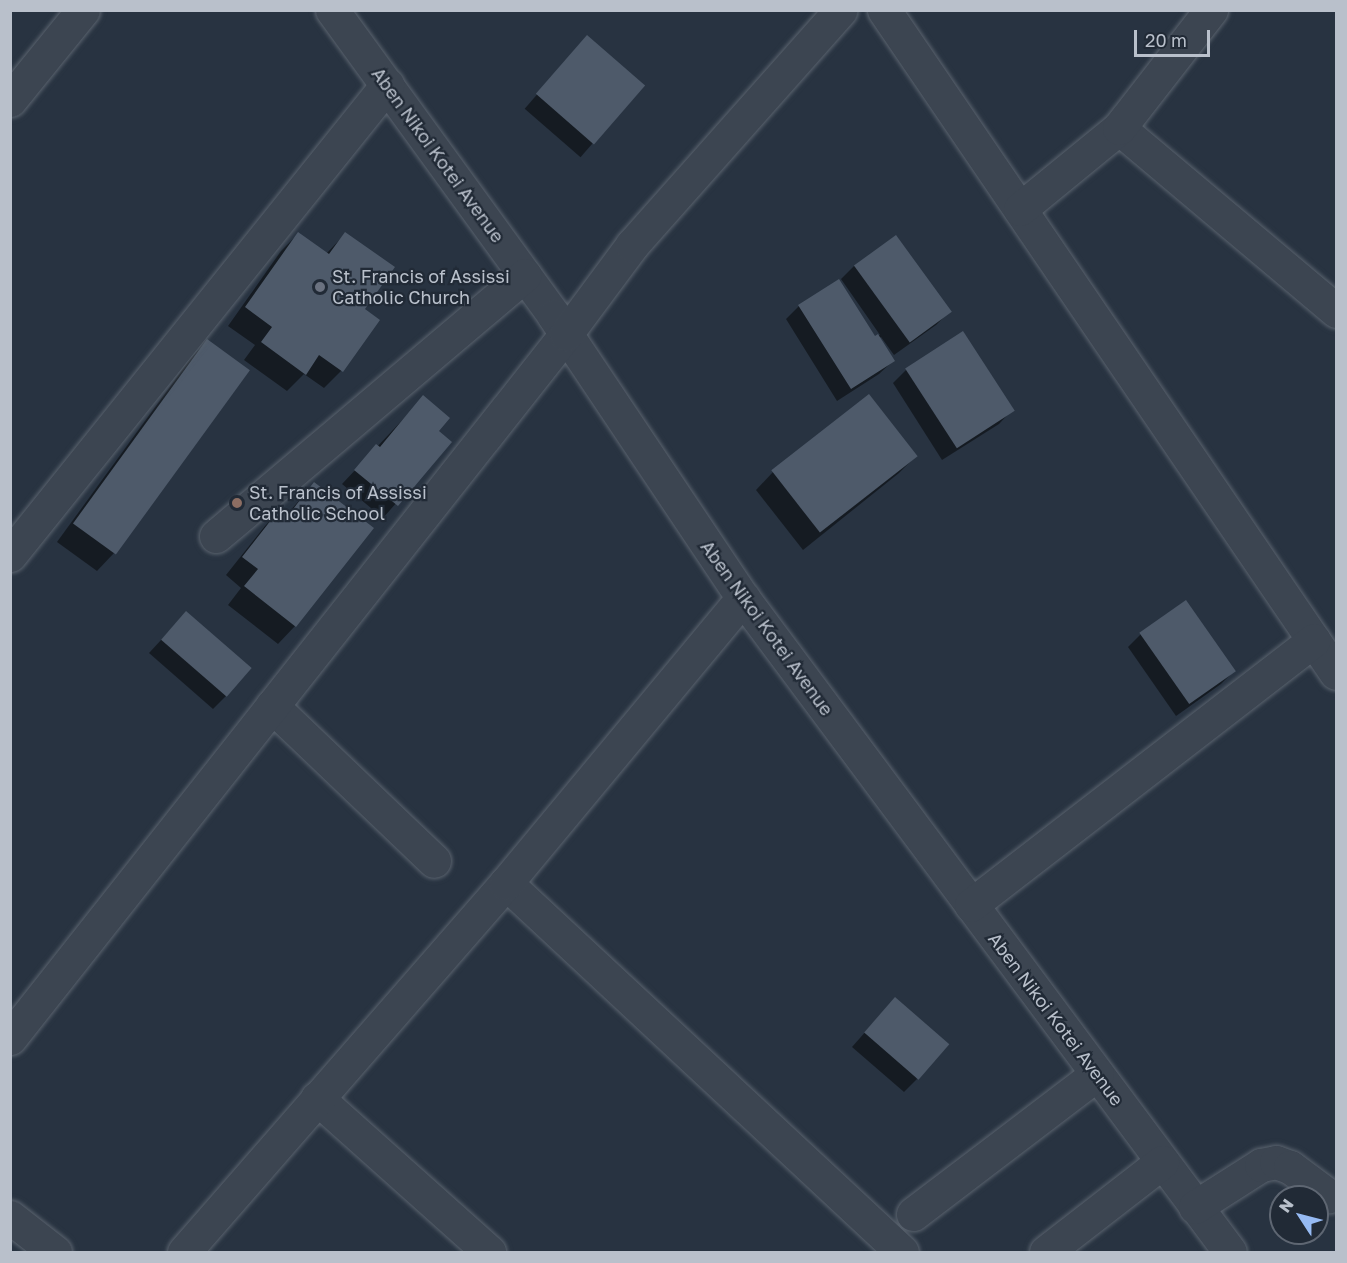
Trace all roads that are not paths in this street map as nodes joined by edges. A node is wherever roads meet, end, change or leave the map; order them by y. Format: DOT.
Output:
graph roads {
  1 [pos="83,10"];
  2 [pos="332,10"];
  3 [pos="841,10"];
  4 [pos="884,10"];
  5 [pos="1211,10"];
  6 [pos="387,85"];
  7 [pos="10,100"];
  8 [pos="1119,128"];
  9 [pos="1020,209"];
  10 [pos="525,275"];
  11 [pos="1336,311"];
  12 [pos="566,334"];
  13 [pos="216,536"];
  14 [pos="10,555"];
  15 [pos="743,598"];
  16 [pos="1314,640"];
  17 [pos="1336,673"];
  18 [pos="272,706"];
  19 [pos="434,861"];
  20 [pos="506,883"];
  21 [pos="971,905"];
  22 [pos="10,1038"];
  23 [pos="1097,1074"];
  24 [pos="317,1098"];
  25 [pos="1161,1162"];
  26 [pos="1314,1185"];
  27 [pos="1196,1208"];
  28 [pos="913,1214"];
  29 [pos="10,1217"];
  30 [pos="1223,1244"];
  31 [pos="55,1252"];
  32 [pos="184,1252"];
  33 [pos="489,1252"];
  34 [pos="902,1252"];
  35 [pos="1046,1252"];
  1 -- 7 [label="street"];
  2 -- 6 [label="street, Aben Nikoi Kotei Avenue"];
  3 -- 12 [label="street"];
  4 -- 9 [label="street"];
  5 -- 8 [label="street"];
  6 -- 10 [label="street, Aben Nikoi Kotei Avenue"];
  6 -- 14 [label="street"];
  8 -- 9 [label="street"];
  8 -- 11 [label="street"];
  9 -- 16 [label="street"];
  10 -- 12 [label="street, Aben Nikoi Kotei Avenue"];
  10 -- 13 [label="street"];
  12 -- 15 [label="street, Aben Nikoi Kotei Avenue"];
  12 -- 18 [label="street"];
  15 -- 20 [label="street"];
  15 -- 21 [label="street, Aben Nikoi Kotei Avenue"];
  16 -- 17 [label="street"];
  16 -- 21 [label="street"];
  18 -- 19 [label="street"];
  18 -- 22 [label="street"];
  20 -- 24 [label="street"];
  20 -- 34 [label="street"];
  21 -- 23 [label="street, Aben Nikoi Kotei Avenue"];
  23 -- 25 [label="street, Aben Nikoi Kotei Avenue"];
  23 -- 28 [label="street"];
  24 -- 32 [label="street"];
  24 -- 33 [label="street"];
  25 -- 27 [label="street, Aben Nikoi Kotei Avenue"];
  25 -- 35 [label="street"];
  26 -- 27 [label="street"];
  27 -- 30 [label="street, Aben Nikoi Kotei Avenue"];
  29 -- 31 [label="street"];
}
